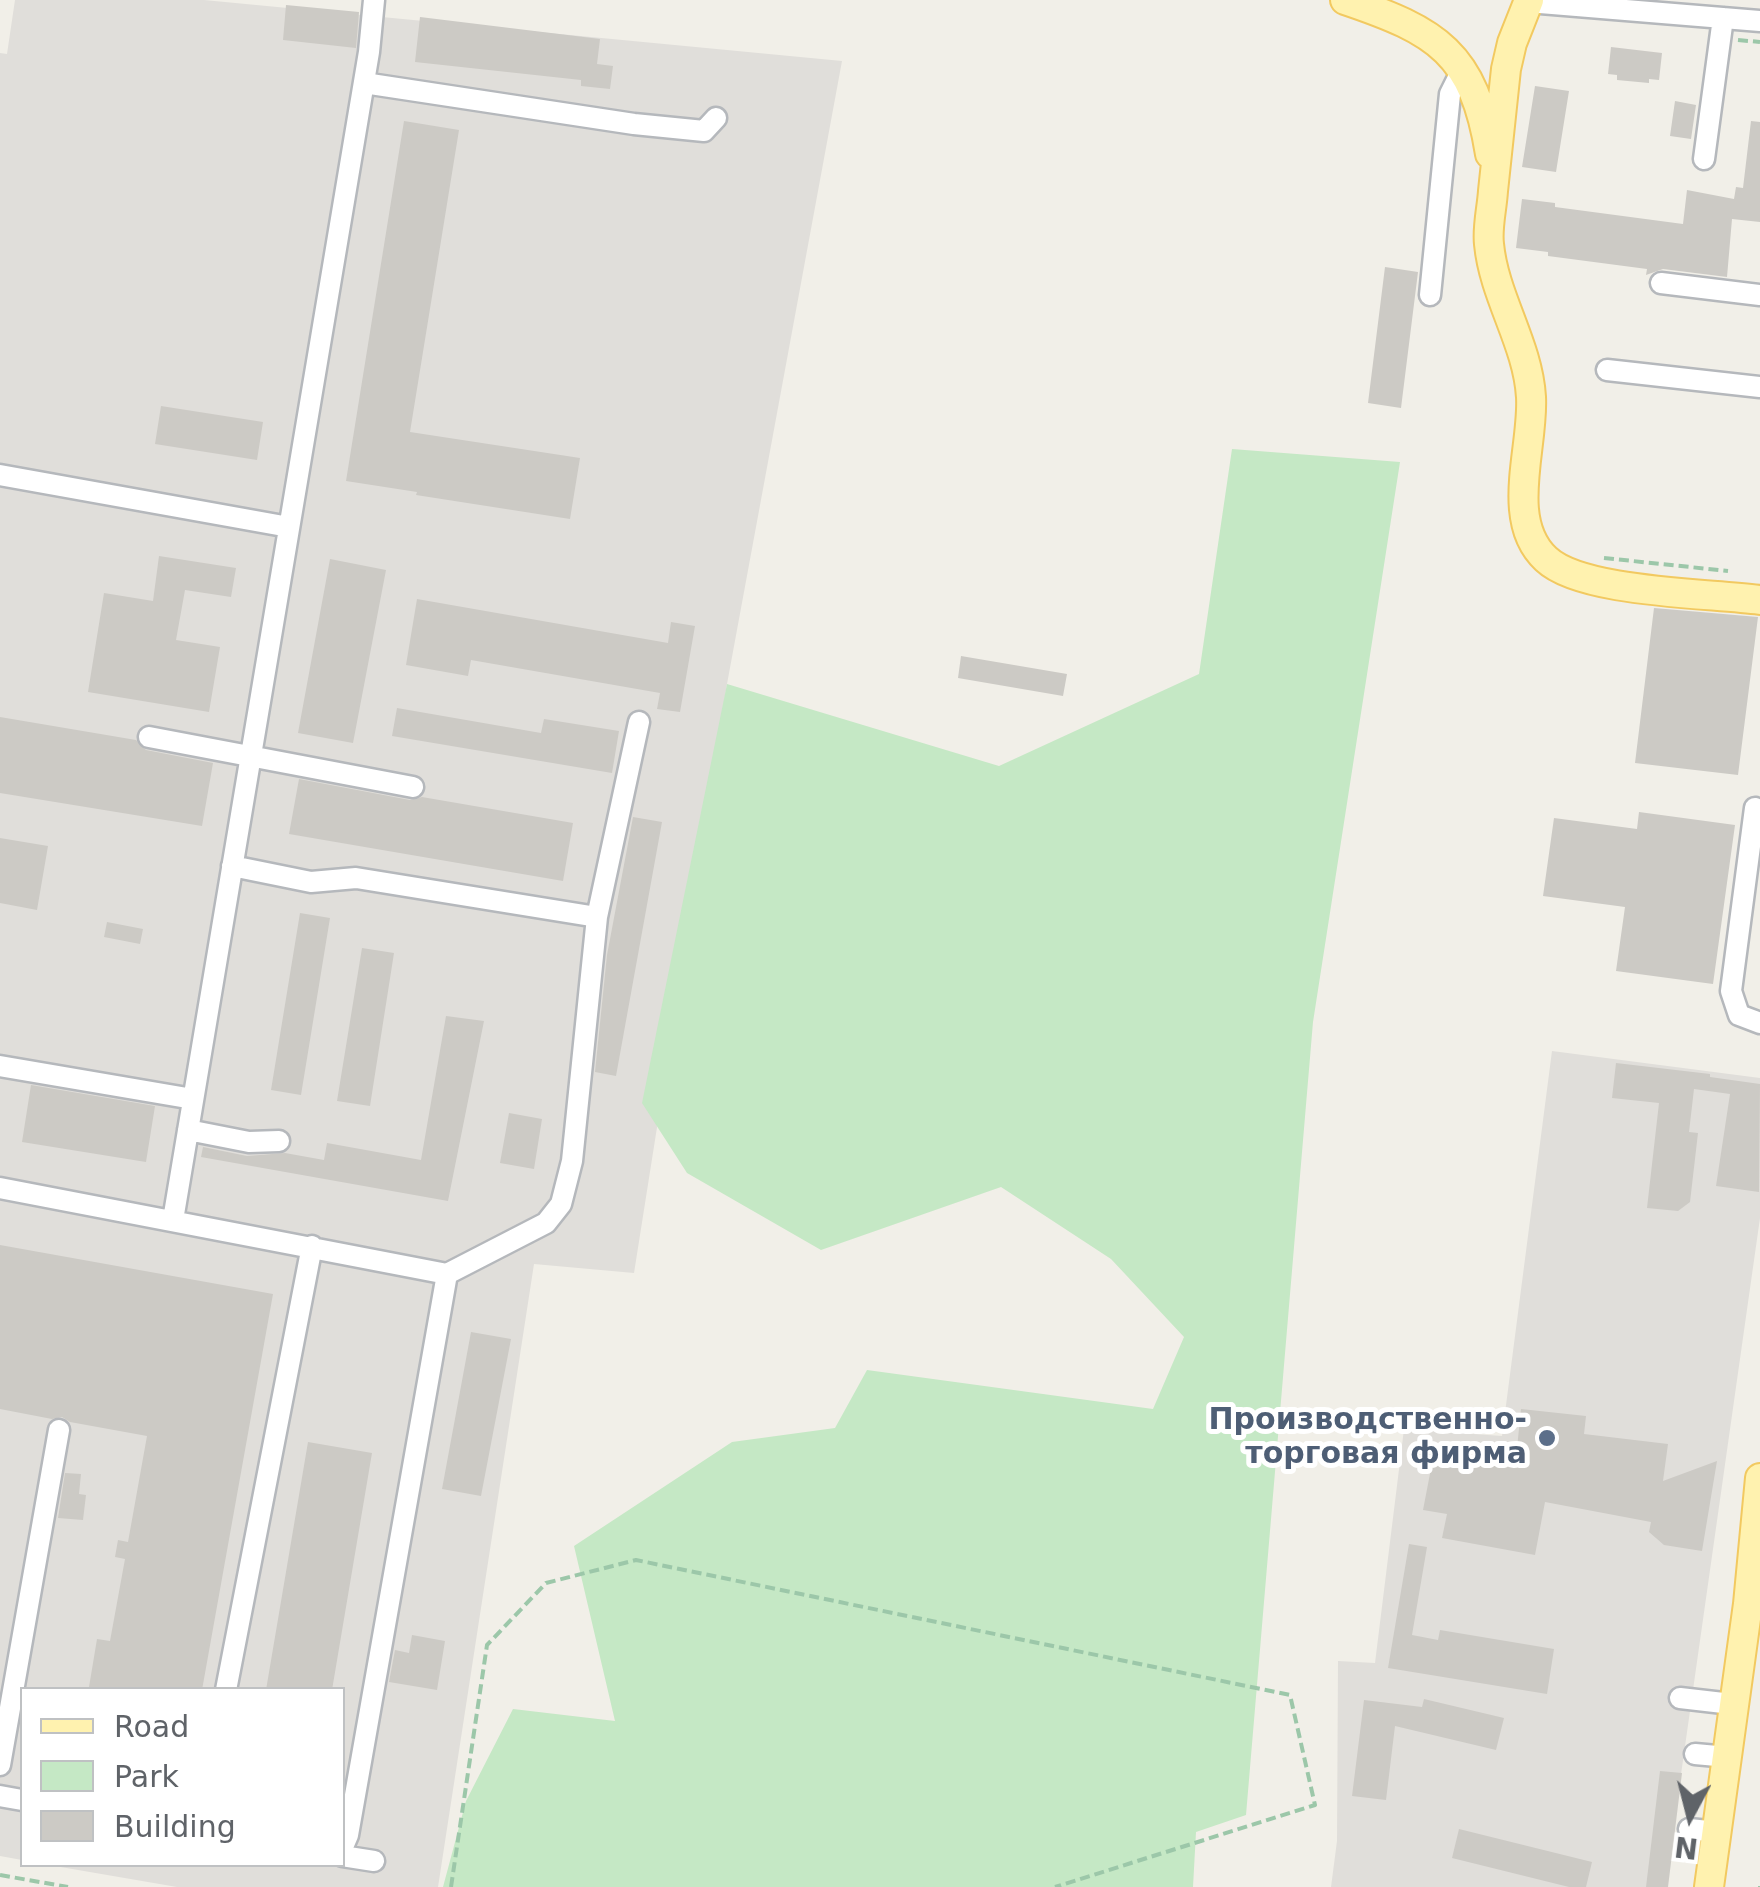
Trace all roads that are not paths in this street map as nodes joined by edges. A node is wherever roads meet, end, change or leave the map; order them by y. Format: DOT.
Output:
graph roads {
  1 [pos="374,0"];
  2 [pos="1345,0"];
  3 [pos="1520,1"];
  4 [pos="1723,18"];
  5 [pos="1760,21"];
  6 [pos="1463,68"];
  7 [pos="364,83"];
  8 [pos="716,118"];
  9 [pos="1704,159"];
  10 [pos="1494,180"];
  11 [pos="1662,283"];
  12 [pos="1430,295"];
  13 [pos="1760,296"];
  14 [pos="1607,370"];
  15 [pos="1760,387"];
  16 [pos="0,475"];
  17 [pos="289,527"];
  18 [pos="1760,600"];
  19 [pos="639,722"];
  20 [pos="149,737"];
  21 [pos="250,758"];
  22 [pos="414,787"];
  23 [pos="1755,808"];
  24 [pos="232,866"];
  25 [pos="597,917"];
  26 [pos="1760,1023"];
  27 [pos="0,1066"];
  28 [pos="193,1100"];
  29 [pos="188,1130"];
  30 [pos="279,1141"];
  31 [pos="0,1188"];
  32 [pos="172,1220"];
  33 [pos="312,1246"];
  34 [pos="447,1274"];
  35 [pos="59,1430"];
  36 [pos="1760,1478"];
  37 [pos="227,1687"];
  38 [pos="1742,1692"];
  39 [pos="1680,1698"];
  40 [pos="1695,1754"];
  41 [pos="1728,1758"];
  42 [pos="0,1765"];
  43 [pos="345,1844"];
  44 [pos="345,1853"];
  45 [pos="374,1861"];
  46 [pos="1709,1887"];
  1 -- 7 [label="lane"];
  2 -- 6 [label="main road"];
  3 -- 4 [label="lane"];
  3 -- 10 [label="main road"];
  4 -- 5 [label="lane"];
  4 -- 9 [label="lane"];
  6 -- 10 [label="main road"];
  6 -- 12 [label="lane"];
  7 -- 8 [label="lane"];
  7 -- 17 [label="lane"];
  10 -- 18 [label="main road"];
  11 -- 13 [label="lane"];
  14 -- 15 [label="lane"];
  16 -- 17 [label="lane"];
  17 -- 21 [label="lane"];
  19 -- 25 [label="lane"];
  20 -- 21 [label="lane"];
  21 -- 22 [label="lane"];
  21 -- 24 [label="lane"];
  23 -- 26 [label="lane"];
  24 -- 25 [label="lane"];
  24 -- 28 [label="lane"];
  25 -- 34 [label="lane"];
  27 -- 28 [label="lane"];
  28 -- 29 [label="lane"];
  29 -- 30 [label="lane"];
  29 -- 32 [label="lane"];
  31 -- 32 [label="lane"];
  32 -- 33 [label="lane"];
  33 -- 34 [label="lane"];
  33 -- 37 [label="lane"];
  34 -- 43 [label="lane"];
  35 -- 42 [label="lane"];
  36 -- 38 [label="main road"];
  38 -- 39 [label="lane"];
  38 -- 41 [label="main road"];
  40 -- 41 [label="lane"];
  41 -- 46 [label="main road"];
  44 -- 45 [label="lane"];
}
